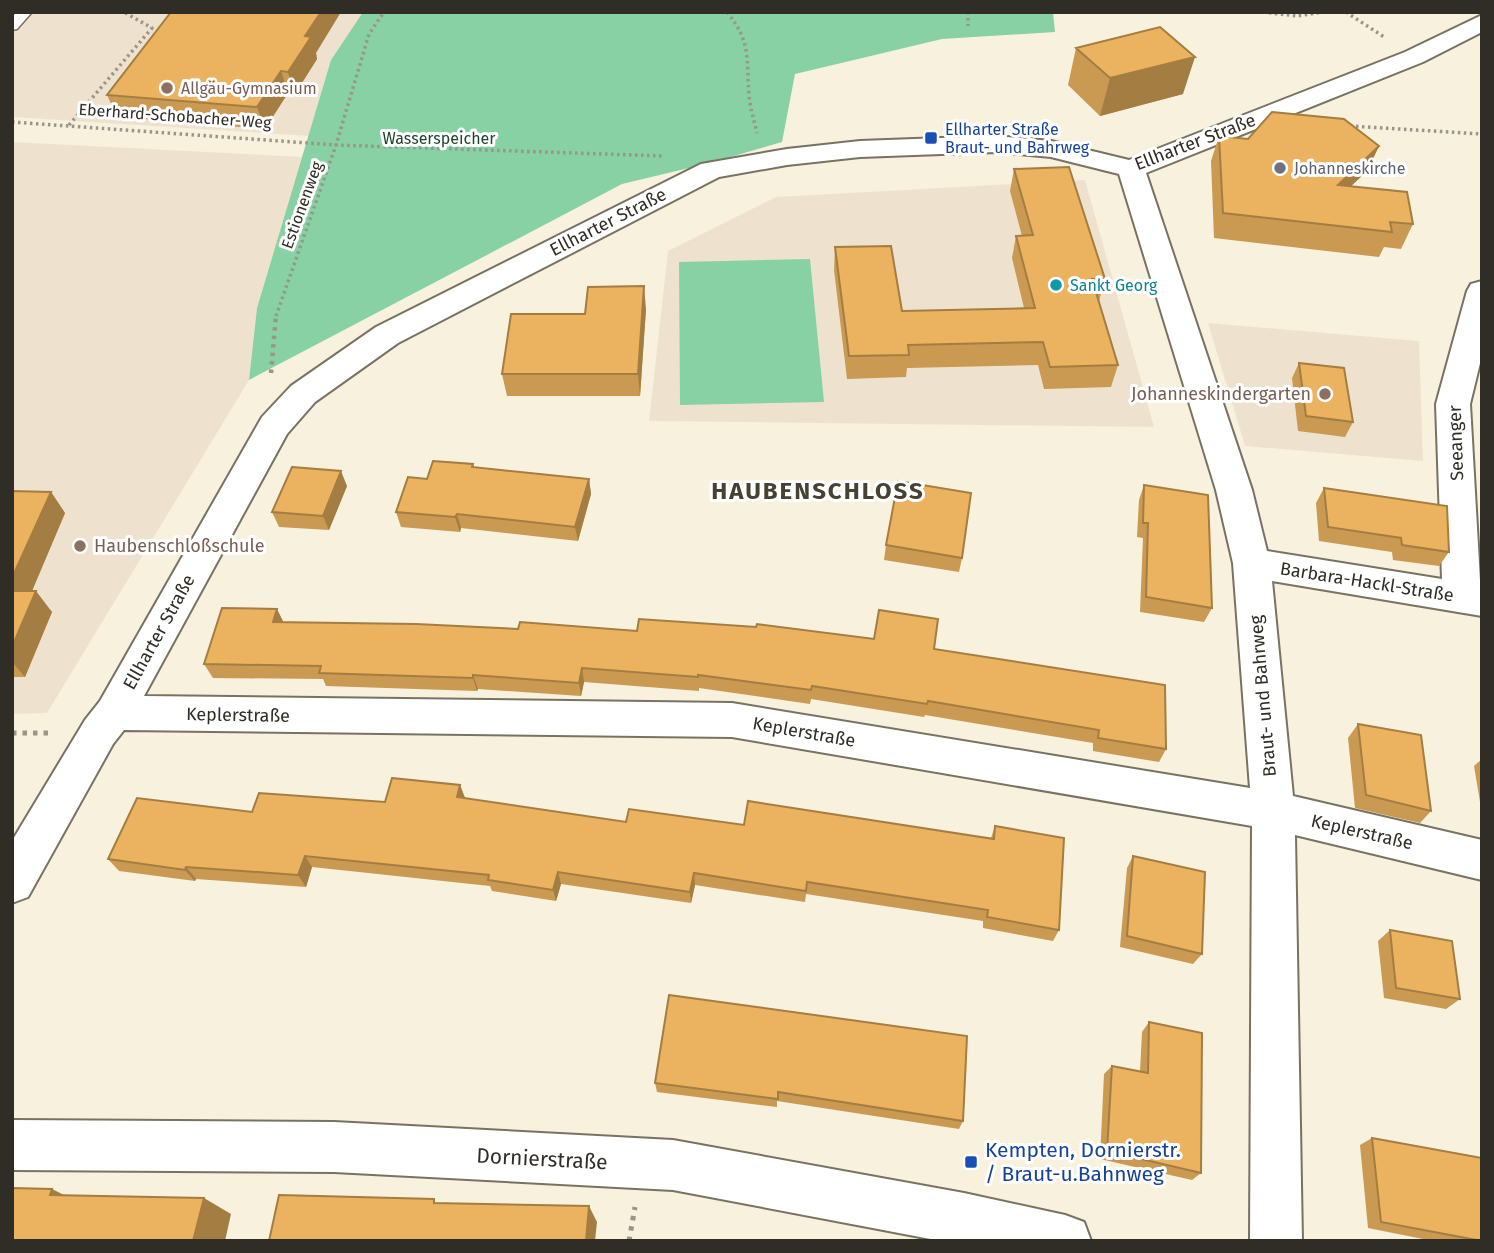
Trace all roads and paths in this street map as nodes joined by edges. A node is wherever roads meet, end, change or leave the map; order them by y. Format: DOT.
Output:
graph roads {
  1 [pos="24,12"];
  2 [pos="124,12"];
  3 [pos="384,12"];
  4 [pos="727,12"];
  5 [pos="968,12"];
  6 [pos="1263,12"];
  7 [pos="1323,12"];
  8 [pos="1346,12"];
  9 [pos="1482,22"];
  10 [pos="12,26"];
  11 [pos="968,26"];
  12 [pos="128,56"];
  13 [pos="141,57"];
  14 [pos="1414,57"];
  15 [pos="12,122"];
  16 [pos="69,125"];
  17 [pos="1349,126"];
  18 [pos="1482,134"];
  19 [pos="336,145"];
  20 [pos="668,157"];
  21 [pos="765,160"];
  22 [pos="1131,169"];
  23 [pos="1482,291"];
  24 [pos="303,394"];
  25 [pos="1252,563"];
  26 [pos="1472,600"];
  27 [pos="114,713"];
  28 [pos="1273,811"];
  29 [pos="1482,860"];
  30 [pos="12,882"];
  31 [pos="12,1144"];
  32 [pos="1065,1241"];
  33 [pos="1276,1241"];
  1 -- 10 [label="lane"];
  2 -- 12 [label="path"];
  3 -- 19 [label="path, Estionenweg"];
  4 -- 21 [label="path"];
  5 -- 11 [label="path"];
  6 -- 7 [label="path"];
  8 -- 14 [label="path"];
  9 -- 14 [label="street, Ellharter Straße"];
  12 -- 13 [label="path"];
  12 -- 16 [label="path"];
  14 -- 22 [label="street, Ellharter Straße"];
  15 -- 16 [label="path, Eberhard-Schobacher-Weg"];
  16 -- 19 [label="path, Eberhard-Schobacher-Weg"];
  17 -- 18 [label="path"];
  19 -- 20 [label="path, Eberhard-Schobacher-Weg"];
  19 -- 24 [label="path, Estionenweg"];
  21 -- 22 [label="street, Ellharter Straße"];
  21 -- 24 [label="street, Ellharter Straße"];
  22 -- 25 [label="street, Braut- und Bahrweg"];
  23 -- 26 [label="street, Seeanger"];
  24 -- 27 [label="street, Ellharter Straße"];
  25 -- 26 [label="street, Barbara-Hackl-Straße"];
  25 -- 28 [label="street, Braut- und Bahrweg"];
  27 -- 28 [label="street, Keplerstraße"];
  27 -- 30 [label="street, Ellharter Straße"];
  28 -- 29 [label="street, Keplerstraße"];
  28 -- 33 [label="street, Braut- und Bahrweg"];
  31 -- 32 [label="street, Dornierstraße"];
}
